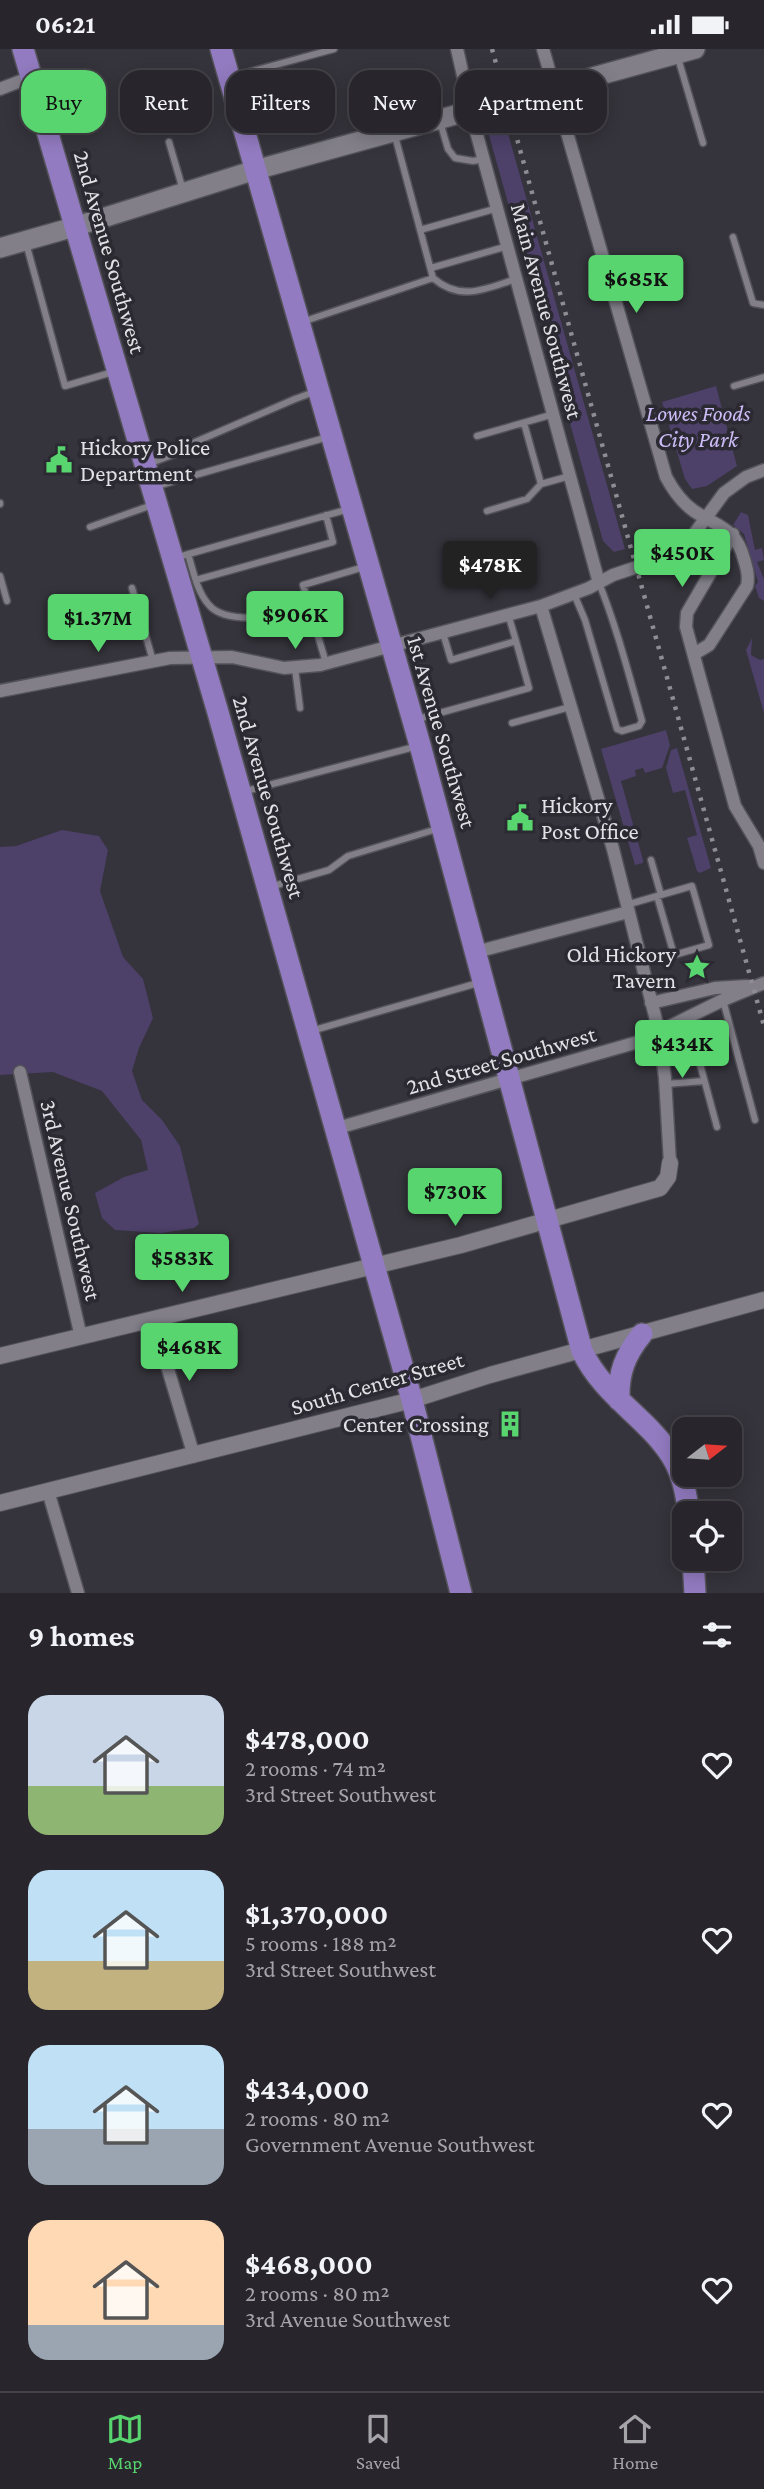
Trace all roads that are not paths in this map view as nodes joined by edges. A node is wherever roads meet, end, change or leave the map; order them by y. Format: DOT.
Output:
graph roads {
  1 [pos="23,49"];
  2 [pos="221,49"];
  3 [pos="334,49"];
  4 [pos="457,49"];
  5 [pos="543,49"];
  6 [pos="682,51"];
  7 [pos="29,70"];
  8 [pos="227,70"];
  9 [pos="258,70"];
  10 [pos="462,70"];
  11 [pos="549,70"];
  12 [pos="607,73"];
  13 [pos="21,81"];
  14 [pos="0,89"];
  15 [pos="441,126"];
  16 [pos="47,133"];
  17 [pos="245,133"];
  18 [pos="390,133"];
  19 [pos="394,133"];
  20 [pos="478,133"];
  21 [pos="568,133"];
  22 [pos="169,142"];
  23 [pos="703,143"];
  24 [pos="484,159"];
  25 [pos="255,170"];
  26 [pos="183,192"];
  27 [pos="498,208"];
  28 [pos="74,227"];
  29 [pos="421,230"];
  30 [pos="733,237"];
  31 [pos="25,241"];
  32 [pos="508,246"];
  33 [pos="0,248"];
  34 [pos="431,268"];
  35 [pos="433,278"];
  36 [pos="517,279"];
  37 [pos="764,305"];
  38 [pos="300,323"];
  39 [pos="117,370"];
  40 [pos="764,377"];
  41 [pos="734,386"];
  42 [pos="319,391"];
  43 [pos="554,414"];
  44 [pos="524,423"];
  45 [pos="332,436"];
  46 [pos="477,436"];
  47 [pos="145,465"];
  48 [pos="764,470"];
  49 [pos="570,476"];
  50 [pos="541,484"];
  51 [pos="154,496"];
  52 [pos="352,508"];
  53 [pos="487,511"];
  54 [pos="326,515"];
  55 [pos="706,517"];
  56 [pos="90,527"];
  57 [pos="733,534"];
  58 [pos="180,556"];
  59 [pos="369,566"];
  60 [pos="0,576"];
  61 [pos="196,580"];
  62 [pos="599,583"];
  63 [pos="132,588"];
  64 [pos="574,594"];
  65 [pos="7,601"];
  66 [pos="541,606"];
  67 [pos="294,613"];
  68 [pos="508,614"];
  69 [pos="443,631"];
  70 [pos="516,641"];
  71 [pos="391,645"];
  72 [pos="694,654"];
  73 [pos="201,657"];
  74 [pos="153,661"];
  75 [pos="326,663"];
  76 [pos="295,668"];
  77 [pos="0,691"];
  78 [pos="572,707"];
  79 [pos="300,708"];
  80 [pos="413,720"];
  81 [pos="512,723"];
  82 [pos="420,745"];
  83 [pos="240,792"];
  84 [pos="442,828"];
  85 [pos="651,860"];
  86 [pos="764,863"];
  87 [pos="267,888"];
  88 [pos="659,896"];
  89 [pos="627,909"];
  90 [pos="476,952"];
  91 [pos="484,981"];
  92 [pos="758,984"];
  93 [pos="723,1000"];
  94 [pos="651,1003"];
  95 [pos="307,1032"];
  96 [pos="659,1032"];
  97 [pos="697,1053"];
  98 [pos="20,1072"];
  99 [pos="509,1080"];
  100 [pos="704,1081"];
  101 [pos="666,1084"];
  102 [pos="755,1120"];
  103 [pos="717,1127"];
  104 [pos="334,1129"];
  105 [pos="670,1163"];
  106 [pos="546,1222"];
  107 [pos="373,1268"];
  108 [pos="764,1300"];
  109 [pos="153,1319"];
  110 [pos="642,1334"];
  111 [pos="81,1337"];
  112 [pos="582,1351"];
  113 [pos="0,1356"];
  114 [pos="412,1400"];
  115 [pos="620,1400"];
  116 [pos="194,1456"];
  117 [pos="48,1491"];
  118 [pos="687,1501"];
  119 [pos="0,1503"];
  120 [pos="694,1571"];
  121 [pos="78,1593"];
  122 [pos="461,1593"];
  123 [pos="695,1593"];
  1 -- 7 [label="main road, 2nd Avenue Southwest"];
  2 -- 8 [label="main road, 1st Avenue Southwest"];
  3 -- 9 [label="lane"];
  4 -- 10 [label="street, Main Avenue Southwest"];
  5 -- 11 [label="street"];
  6 -- 12 [label="main road"];
  6 -- 23 [label="lane"];
  13 -- 14 [label="street"];
  15 -- 24 [label="lane"];
  16 -- 28 [label="main road, 2nd Avenue Southwest"];
  17 -- 25 [label="main road, 1st Avenue Southwest"];
  18 -- 25 [label="main road"];
  19 -- 29 [label="lane"];
  20 -- 24 [label="street, Main Avenue Southwest"];
  21 -- 55 [label="street"];
  22 -- 26 [label="lane"];
  24 -- 27 [label="street, Main Avenue Southwest"];
  25 -- 26 [label="main road"];
  25 -- 38 [label="main road, 1st Avenue Southwest"];
  26 -- 28 [label="main road"];
  27 -- 29 [label="lane"];
  27 -- 32 [label="street, Main Avenue Southwest"];
  28 -- 31 [label="main road"];
  28 -- 39 [label="main road, 2nd Avenue Southwest"];
  29 -- 34 [label="lane"];
  30 -- 37 [label="lane"];
  31 -- 33 [label="main road"];
  31 -- 39 [label="lane"];
  32 -- 34 [label="lane"];
  32 -- 36 [label="street, Main Avenue Southwest"];
  34 -- 35 [label="lane"];
  35 -- 36 [label="lane"];
  35 -- 38 [label="lane"];
  36 -- 43 [label="street, Main Avenue Southwest"];
  38 -- 42 [label="main road, 1st Avenue Southwest"];
  39 -- 47 [label="main road, 2nd Avenue Southwest"];
  40 -- 41 [label="lane"];
  42 -- 45 [label="main road, 1st Avenue Southwest"];
  42 -- 47 [label="lane"];
  43 -- 44 [label="lane"];
  43 -- 49 [label="street, Main Avenue Southwest"];
  44 -- 46 [label="lane"];
  44 -- 50 [label="lane"];
  45 -- 51 [label="lane"];
  45 -- 52 [label="main road, 1st Avenue Southwest"];
  47 -- 51 [label="main road, 2nd Avenue Southwest"];
  48 -- 55 [label="street"];
  49 -- 50 [label="lane"];
  49 -- 62 [label="street, Main Avenue Southwest"];
  50 -- 53 [label="lane"];
  51 -- 56 [label="lane"];
  51 -- 58 [label="main road, 2nd Avenue Southwest"];
  52 -- 54 [label="lane"];
  52 -- 59 [label="main road, 1st Avenue Southwest"];
  54 -- 58 [label="lane"];
  54 -- 61 [label="lane"];
  55 -- 57 [label="street"];
  55 -- 62 [label="street"];
  57 -- 72 [label="street"];
  57 -- 72 [label="street"];
  58 -- 61 [label="lane"];
  58 -- 73 [label="main road, 2nd Avenue Southwest"];
  59 -- 71 [label="main road, 1st Avenue Southwest"];
  59 -- 75 [label="lane"];
  60 -- 65 [label="lane"];
  61 -- 67 [label="lane"];
  62 -- 64 [label="street"];
  62 -- 64 [label="lane"];
  63 -- 74 [label="lane"];
  64 -- 66 [label="street"];
  66 -- 68 [label="street"];
  66 -- 78 [label="street"];
  68 -- 69 [label="street"];
  68 -- 70 [label="lane"];
  69 -- 70 [label="lane"];
  69 -- 71 [label="street"];
  70 -- 80 [label="lane"];
  71 -- 75 [label="street"];
  71 -- 80 [label="main road, 1st Avenue Southwest"];
  72 -- 86 [label="street"];
  73 -- 74 [label="street"];
  73 -- 76 [label="street"];
  73 -- 83 [label="main road, 2nd Avenue Southwest"];
  74 -- 77 [label="street"];
  75 -- 76 [label="street"];
  76 -- 79 [label="lane"];
  78 -- 81 [label="lane"];
  78 -- 89 [label="street"];
  80 -- 82 [label="main road, 1st Avenue Southwest"];
  82 -- 83 [label="lane"];
  82 -- 84 [label="main road, 1st Avenue Southwest"];
  83 -- 87 [label="main road, 2nd Avenue Southwest"];
  84 -- 87 [label="lane"];
  84 -- 90 [label="main road, 1st Avenue Southwest"];
  85 -- 88 [label="lane"];
  87 -- 95 [label="main road, 2nd Avenue Southwest"];
  88 -- 88 [label="lane"];
  88 -- 89 [label="lane"];
  89 -- 90 [label="street"];
  89 -- 94 [label="street"];
  90 -- 91 [label="main road, 1st Avenue Southwest"];
  91 -- 95 [label="lane"];
  91 -- 99 [label="main road, 1st Avenue Southwest"];
  92 -- 93 [label="street, 2nd Street Southwest"];
  92 -- 94 [label="street, 2nd Street Southwest"];
  93 -- 96 [label="street, 2nd Street Southwest"];
  93 -- 102 [label="lane"];
  94 -- 96 [label="street"];
  95 -- 104 [label="main road, 2nd Avenue Southwest"];
  96 -- 99 [label="street, 2nd Street Southwest"];
  96 -- 101 [label="street"];
  97 -- 100 [label="lane"];
  98 -- 111 [label="street, 3rd Avenue Southwest"];
  99 -- 104 [label="street, 2nd Street Southwest"];
  99 -- 106 [label="main road, 1st Avenue Southwest"];
  100 -- 101 [label="lane"];
  100 -- 103 [label="lane"];
  101 -- 105 [label="street"];
  104 -- 107 [label="main road, 2nd Avenue Southwest"];
  105 -- 106 [label="street"];
  106 -- 107 [label="street"];
  106 -- 112 [label="main road, 1st Avenue Southwest"];
  107 -- 109 [label="street"];
  107 -- 114 [label="main road, 2nd Avenue Southwest"];
  108 -- 110 [label="street, South Center Street"];
  109 -- 111 [label="street"];
  109 -- 116 [label="street"];
  110 -- 112 [label="street, South Center Street"];
  110 -- 115 [label="main road"];
  111 -- 113 [label="street"];
  112 -- 114 [label="street, South Center Street"];
  112 -- 115 [label="main road, 1st Avenue Southwest"];
  114 -- 116 [label="street, South Center Street"];
  114 -- 122 [label="main road, 2nd Avenue Southwest"];
  115 -- 118 [label="main road, 1st Avenue Southwest"];
  116 -- 117 [label="street, South Center Street"];
  117 -- 119 [label="street, South Center Street"];
  117 -- 121 [label="street"];
  120 -- 123 [label="main road"];
}
